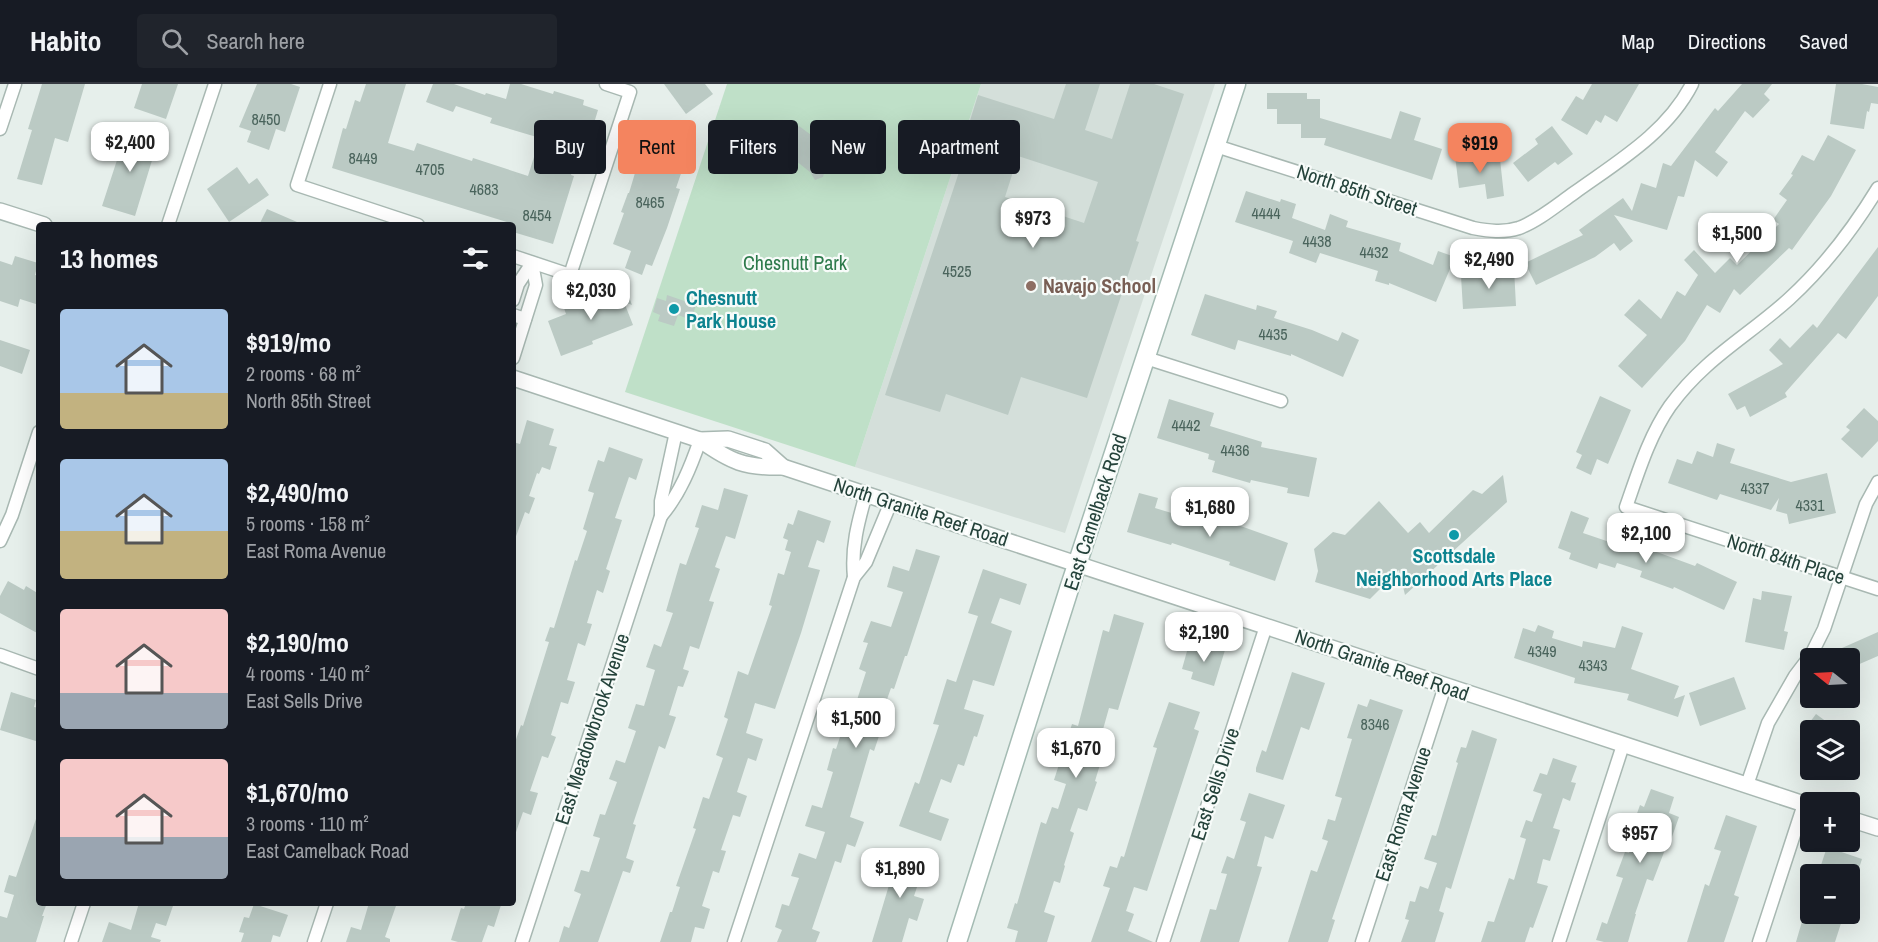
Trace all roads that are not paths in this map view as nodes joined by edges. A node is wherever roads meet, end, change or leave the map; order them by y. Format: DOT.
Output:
graph roads {
  1 [pos="15,84"];
  2 [pos="215,84"];
  3 [pos="330,84"];
  4 [pos="606,84"];
  5 [pos="1236,84"];
  6 [pos="1692,84"];
  7 [pos="0,129"];
  8 [pos="1216,146"];
  9 [pos="1878,188"];
  10 [pos="0,211"];
  11 [pos="36,222"];
  12 [pos="169,222"];
  13 [pos="409,222"];
  14 [pos="516,257"];
  15 [pos="532,263"];
  16 [pos="516,290"];
  17 [pos="516,316"];
  18 [pos="525,319"];
  19 [pos="516,348"];
  20 [pos="1146,358"];
  21 [pos="516,379"];
  22 [pos="1281,401"];
  23 [pos="676,432"];
  24 [pos="700,440"];
  25 [pos="36,441"];
  26 [pos="1878,482"];
  27 [pos="866,494"];
  28 [pos="891,502"];
  29 [pos="662,516"];
  30 [pos="0,541"];
  31 [pos="1078,563"];
  32 [pos="854,577"];
  33 [pos="1842,577"];
  34 [pos="1878,589"];
  35 [pos="1266,626"];
  36 [pos="0,655"];
  37 [pos="36,668"];
  38 [pos="1444,686"];
  39 [pos="1623,745"];
  40 [pos="1747,785"];
  41 [pos="1800,803"];
  42 [pos="1860,822"];
  43 [pos="1800,825"];
  44 [pos="1878,828"];
  45 [pos="83,906"];
  46 [pos="326,906"];
  47 [pos="71,942"];
  48 [pos="314,942"];
  49 [pos="522,942"];
  50 [pos="734,942"];
  51 [pos="957,942"];
  52 [pos="1163,942"];
  53 [pos="1362,942"];
  54 [pos="1559,942"];
  55 [pos="1759,942"];
  1 -- 7 [label="street"];
  2 -- 12 [label="street"];
  3 -- 13 [label="street"];
  4 -- 15 [label="street"];
  5 -- 8 [label="main road, East Camelback Road"];
  6 -- 8 [label="street, North 85th Street"];
  8 -- 20 [label="main road, East Camelback Road"];
  9 -- 33 [label="street, North 84th Place"];
  10 -- 11 [label="street"];
  14 -- 15 [label="street"];
  15 -- 16 [label="street"];
  15 -- 18 [label="street"];
  17 -- 18 [label="street"];
  18 -- 19 [label="street"];
  20 -- 22 [label="street"];
  20 -- 31 [label="main road, East Camelback Road"];
  21 -- 23 [label="street, North Granite Reef Road"];
  23 -- 24 [label="street, North Granite Reef Road"];
  23 -- 29 [label="street, East Meadowbrook Avenue"];
  24 -- 27 [label="street, North Granite Reef Road"];
  24 -- 29 [label="street, East Meadowbrook Avenue"];
  25 -- 30 [label="street"];
  26 -- 33 [label="street"];
  27 -- 28 [label="street, North Granite Reef Road"];
  27 -- 32 [label="street"];
  28 -- 31 [label="street, North Granite Reef Road"];
  28 -- 32 [label="street"];
  29 -- 49 [label="street, East Meadowbrook Avenue"];
  31 -- 35 [label="street, North Granite Reef Road"];
  31 -- 51 [label="main road, East Camelback Road"];
  32 -- 50 [label="street"];
  33 -- 34 [label="street, North 84th Place"];
  33 -- 40 [label="street"];
  35 -- 38 [label="street, North Granite Reef Road"];
  35 -- 52 [label="street, East Sells Drive"];
  36 -- 37 [label="street"];
  38 -- 39 [label="street, North Granite Reef Road"];
  38 -- 53 [label="street, East Roma Avenue"];
  39 -- 40 [label="street, North Granite Reef Road"];
  39 -- 54 [label="street"];
  40 -- 41 [label="street, North Granite Reef Road"];
  42 -- 44 [label="street"];
  43 -- 55 [label="street"];
  45 -- 47 [label="street"];
  46 -- 48 [label="street"];
}
